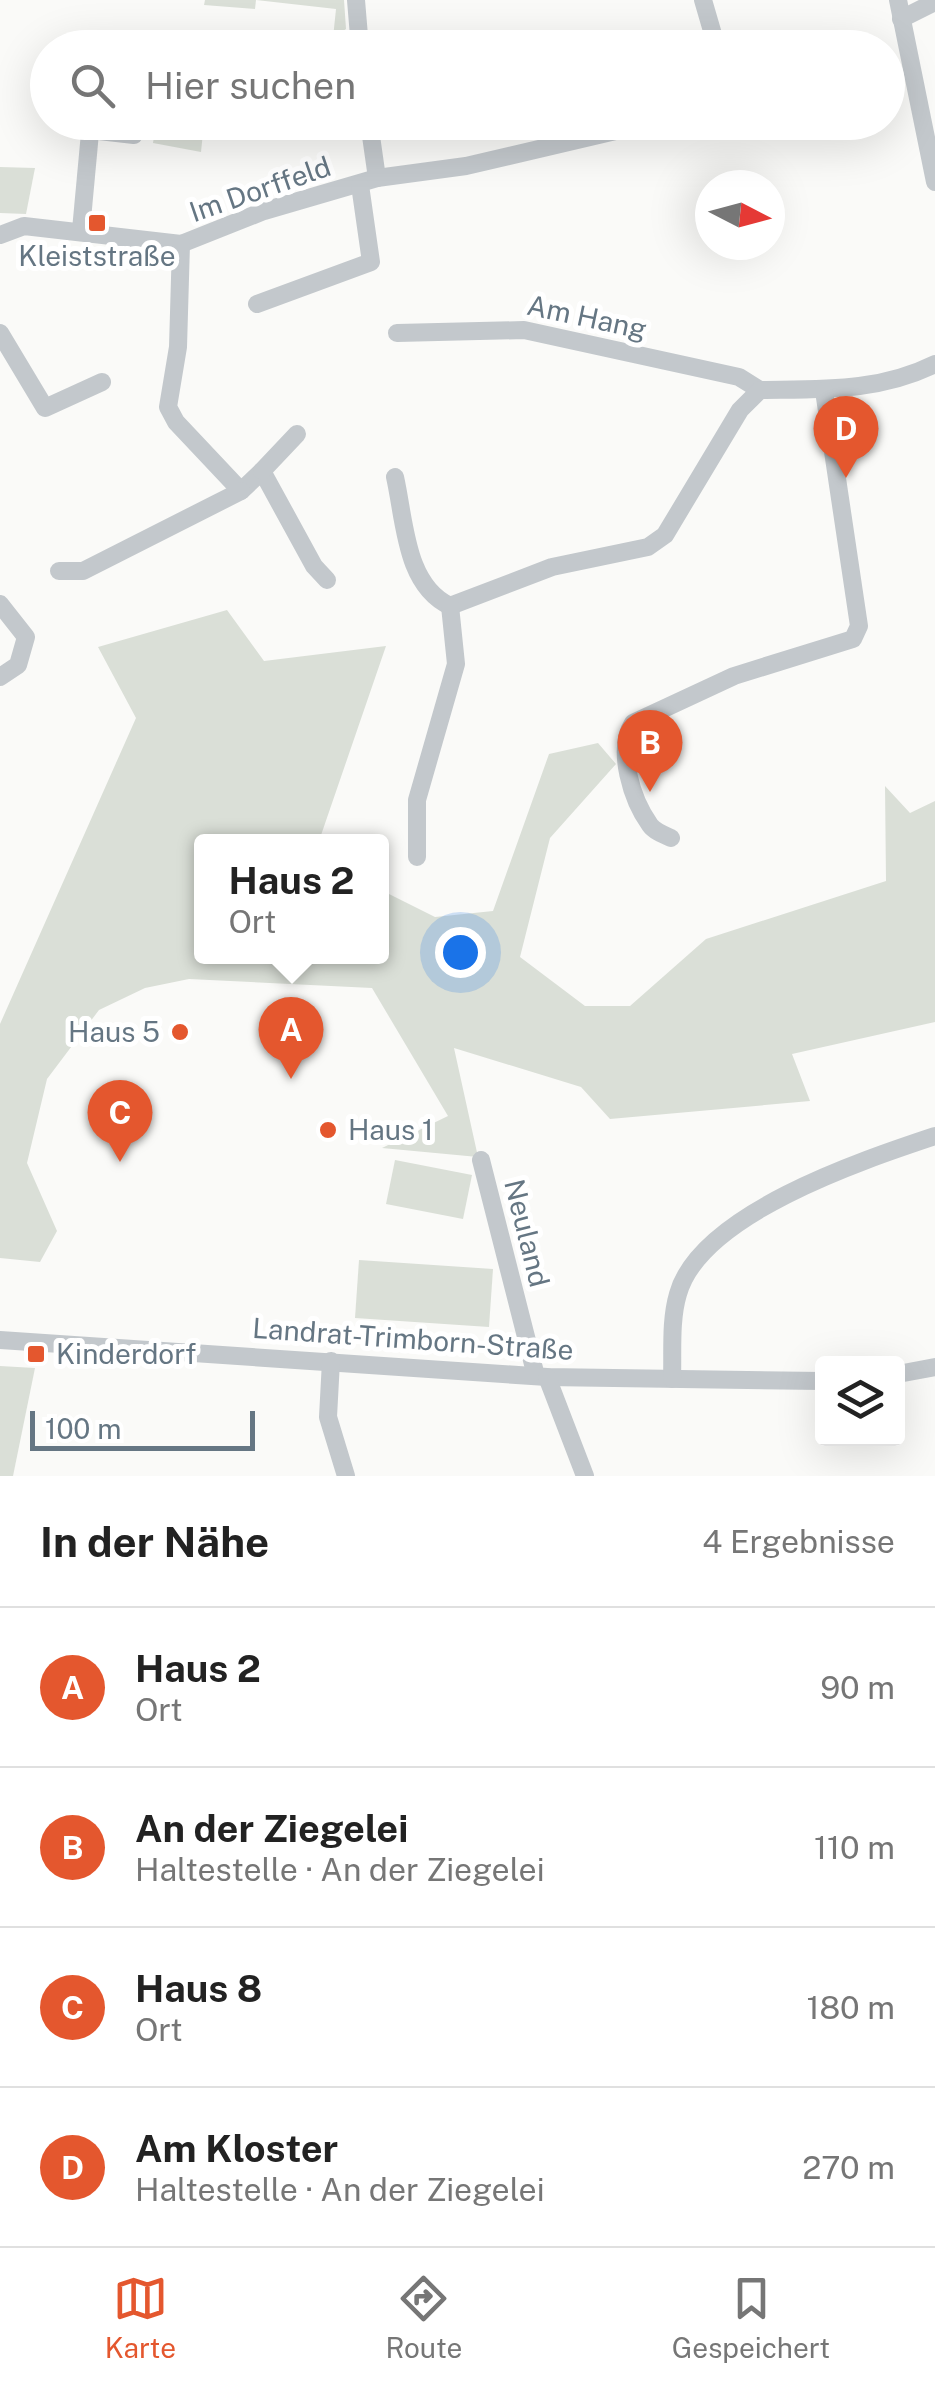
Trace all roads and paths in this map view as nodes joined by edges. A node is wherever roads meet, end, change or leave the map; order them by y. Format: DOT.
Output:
graph roads {
  1 [pos="356,0"];
  2 [pos="704,0"];
  3 [pos="935,2"];
  4 [pos="899,9"];
  5 [pos="358,30"];
  6 [pos="712,30"];
  7 [pos="905,77"];
  8 [pos="90,140"];
  9 [pos="369,140"];
  10 [pos="577,140"];
  11 [pos="368,182"];
  12 [pos="935,182"];
  13 [pos="81,230"];
  14 [pos="0,235"];
  15 [pos="181,244"];
  16 [pos="257,304"];
  17 [pos="0,333"];
  18 [pos="396,333"];
  19 [pos="935,364"];
  20 [pos="102,382"];
  21 [pos="760,390"];
  22 [pos="824,390"];
  23 [pos="297,434"];
  24 [pos="262,471"];
  25 [pos="396,477"];
  26 [pos="240,491"];
  27 [pos="60,571"];
  28 [pos="327,580"];
  29 [pos="0,604"];
  30 [pos="450,606"];
  31 [pos="0,677"];
  32 [pos="671,838"];
  33 [pos="417,856"];
  34 [pos="935,1136"];
  35 [pos="481,1160"];
  36 [pos="0,1340"];
  37 [pos="331,1361"];
  38 [pos="935,1368"];
  39 [pos="905,1373"];
  40 [pos="541,1377"];
  41 [pos="672,1379"];
  42 [pos="815,1380"];
  43 [pos="346,1476"];
  44 [pos="585,1476"];
  1 -- 5 [label="street"];
  2 -- 6 [label="street"];
  3 -- 4 [label="street"];
  7 -- 12 [label="street"];
  8 -- 13 [label="street"];
  9 -- 11 [label="street"];
  10 -- 11 [label="street, Im Dorffeld"];
  11 -- 15 [label="street, Im Dorffeld"];
  11 -- 16 [label="street"];
  13 -- 14 [label="street, Im Dorffeld"];
  13 -- 15 [label="street, Im Dorffeld"];
  15 -- 26 [label="street"];
  17 -- 20 [label="street"];
  18 -- 21 [label="street, Am Hang"];
  19 -- 22 [label="street"];
  21 -- 22 [label="street"];
  21 -- 30 [label="street"];
  22 -- 32 [label="street"];
  23 -- 24 [label="street"];
  24 -- 26 [label="street"];
  24 -- 28 [label="street"];
  25 -- 30 [label="street"];
  26 -- 27 [label="street"];
  29 -- 31 [label="street"];
  30 -- 33 [label="street"];
  34 -- 41 [label="street"];
  35 -- 40 [label="street, Neuland"];
  36 -- 37 [label="street, Landrat-Trimborn-Straße"];
  37 -- 40 [label="street, Landrat-Trimborn-Straße"];
  37 -- 43 [label="street"];
  38 -- 39 [label="street"];
  40 -- 41 [label="street, Landrat-Trimborn-Straße"];
  40 -- 44 [label="street, Neuland"];
  41 -- 42 [label="street, Landrat-Trimborn-Straße"];
}
